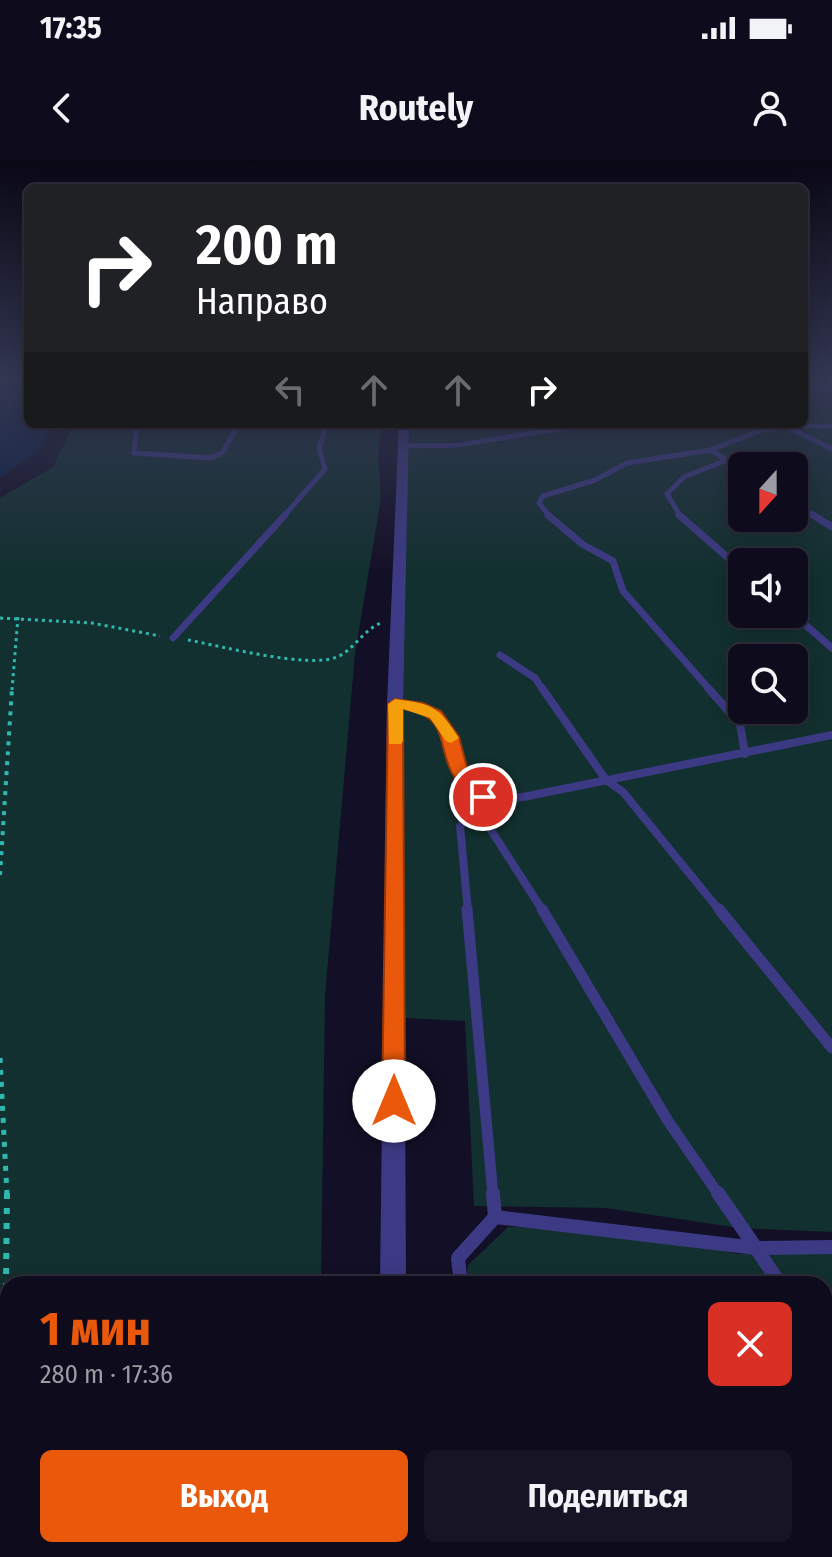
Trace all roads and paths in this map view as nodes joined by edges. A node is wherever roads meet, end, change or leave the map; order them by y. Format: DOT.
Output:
graph roads {
  1 [pos="135,446"];
  2 [pos="226,446"];
  3 [pos="320,446"];
  4 [pos="404,446"];
  5 [pos="720,446"];
  6 [pos="710,450"];
  7 [pos="727,460"];
  8 [pos="808,511"];
  9 [pos="832,527"];
  10 [pos="728,558"];
  11 [pos="18,617"];
  12 [pos="0,618"];
  13 [pos="397,619"];
  14 [pos="808,627"];
  15 [pos="173,638"];
  16 [pos="832,648"];
  17 [pos="500,655"];
  18 [pos="395,704"];
  19 [pos="832,735"];
  20 [pos="745,754"];
  21 [pos="606,780"];
  22 [pos="483,797"];
  23 [pos="478,810"];
  24 [pos="0,875"];
  25 [pos="832,1048"];
  26 [pos="0,1058"];
  27 [pos="2,1122"];
  28 [pos="495,1217"];
  29 [pos="832,1247"];
  30 [pos="756,1248"];
  31 [pos="6,1276"];
  32 [pos="393,1276"];
  33 [pos="460,1276"];
  34 [pos="775,1276"];
  1 -- 2 [label="lane"];
  3 -- 15 [label="lane"];
  4 -- 13 [label="street"];
  5 -- 6 [label="lane"];
  6 -- 7 [label="lane"];
  6 -- 20 [label="lane"];
  7 -- 10 [label="lane"];
  8 -- 9 [label="lane"];
  11 -- 12 [label="path"];
  11 -- 15 [label="path"];
  11 -- 24 [label="path"];
  13 -- 15 [label="path"];
  13 -- 18 [label="street"];
  14 -- 16 [label="lane"];
  17 -- 21 [label="lane"];
  18 -- 22 [label="lane"];
  18 -- 32 [label="street"];
  19 -- 20 [label="lane"];
  20 -- 21 [label="lane"];
  21 -- 22 [label="lane"];
  21 -- 25 [label="lane"];
  22 -- 23 [label="lane"];
  23 -- 28 [label="lane"];
  23 -- 30 [label="lane"];
  26 -- 27 [label="path"];
  27 -- 31 [label="path"];
  28 -- 30 [label="lane"];
  28 -- 33 [label="lane"];
  29 -- 30 [label="lane"];
  30 -- 34 [label="lane"];
}
